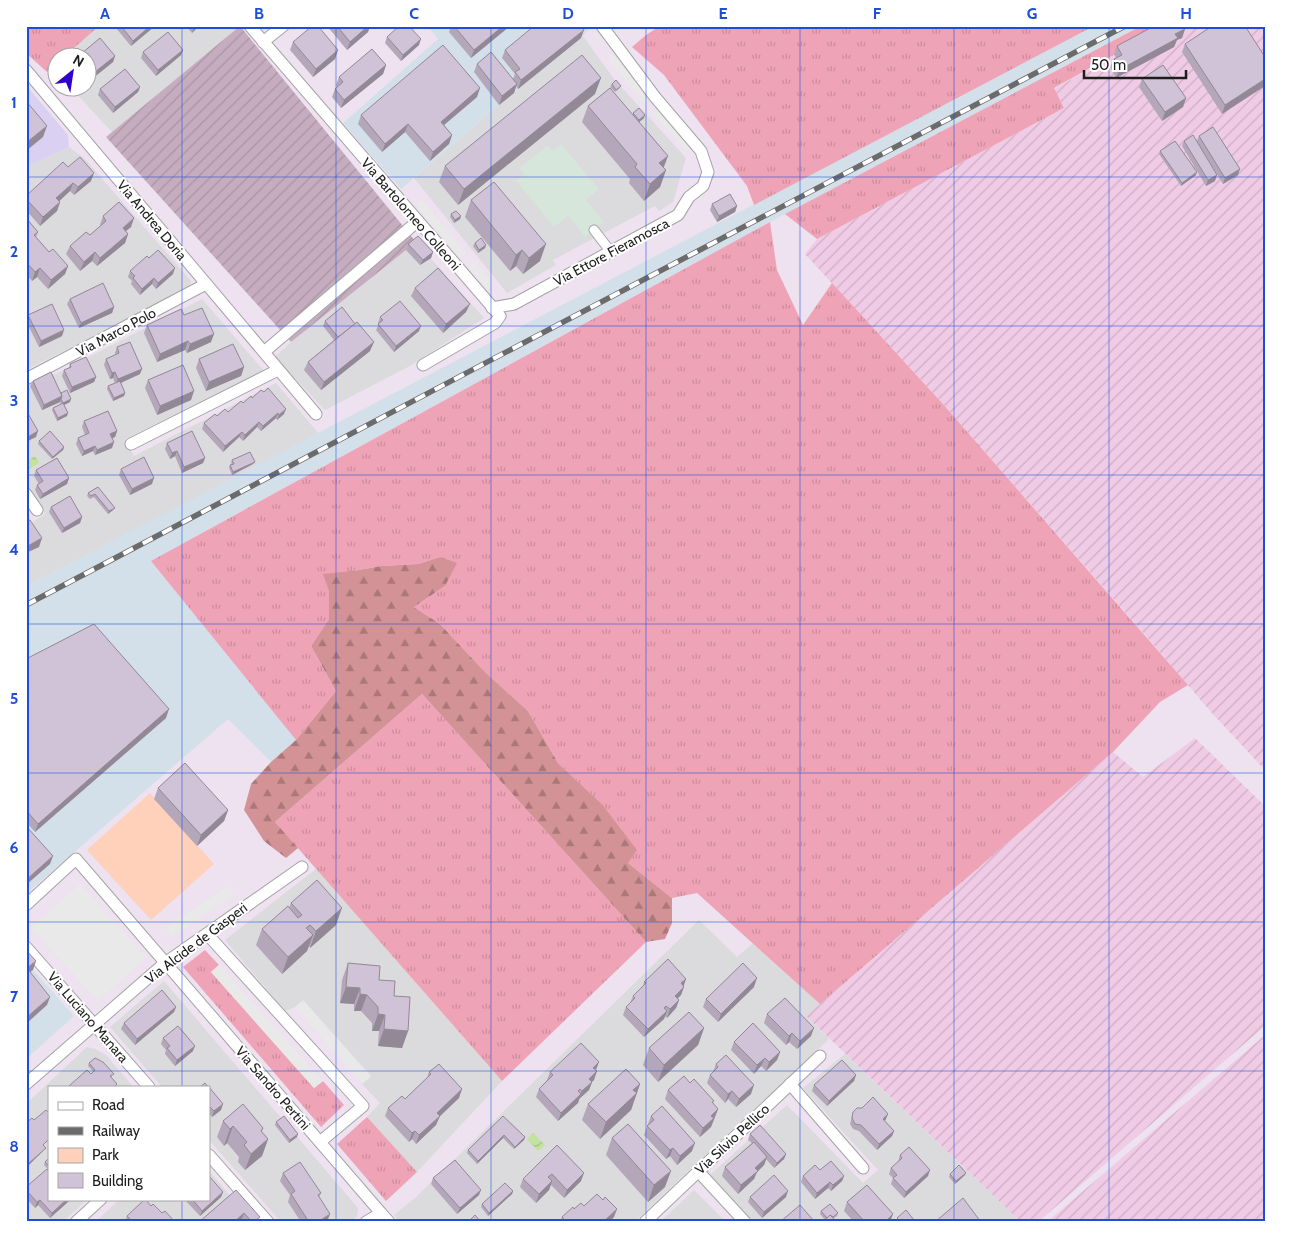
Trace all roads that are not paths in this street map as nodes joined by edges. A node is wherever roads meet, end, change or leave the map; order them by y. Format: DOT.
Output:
graph roads {
  1 [pos="250,26"];
  2 [pos="283,26"];
  3 [pos="602,26"];
  4 [pos="263,42"];
  5 [pos="26,70"];
  6 [pos="418,221"];
  7 [pos="594,230"];
  8 [pos="611,252"];
  9 [pos="206,284"];
  10 [pos="492,308"];
  11 [pos="264,352"];
  12 [pos="423,364"];
  13 [pos="278,370"];
  14 [pos="26,379"];
  15 [pos="316,414"];
  16 [pos="131,444"];
  17 [pos="26,494"];
  18 [pos="37,510"];
  19 [pos="302,867"];
  20 [pos="26,906"];
  21 [pos="207,934"];
  22 [pos="26,947"];
  23 [pos="166,963"];
  24 [pos="95,1025"];
  25 [pos="820,1056"];
  26 [pos="26,1084"];
  27 [pos="790,1084"];
  28 [pos="148,1086"];
  29 [pos="320,1142"];
  30 [pos="210,1156"];
  31 [pos="863,1168"];
  32 [pos="698,1171"];
  33 [pos="100,1200"];
  34 [pos="385,1217"];
  35 [pos="76,1222"];
  36 [pos="268,1222"];
  37 [pos="366,1222"];
  38 [pos="644,1222"];
  39 [pos="746,1222"];
  1 -- 4 [label="street, Via Bartolomeo Colleoni"];
  2 -- 4 [label="street"];
  3 -- 8 [label="street, Via Ettore Fieramosca"];
  4 -- 6 [label="street, Via Bartolomeo Colleoni"];
  5 -- 9 [label="street, Via Andrea Doria"];
  6 -- 10 [label="street, Via Bartolomeo Colleoni"];
  6 -- 11 [label="street"];
  7 -- 8 [label="street"];
  8 -- 10 [label="street, Via Ettore Fieramosca"];
  9 -- 11 [label="street, Via Andrea Doria"];
  9 -- 14 [label="street, Via Marco Polo"];
  10 -- 12 [label="street"];
  11 -- 13 [label="street, Via Andrea Doria"];
  13 -- 15 [label="street, Via Andrea Doria"];
  13 -- 16 [label="street"];
  17 -- 18 [label="street"];
  19 -- 21 [label="street, Via Alcide de Gasperi"];
  20 -- 23 [label="street, Via Sandro Pertini"];
  21 -- 23 [label="street, Via Alcide de Gasperi"];
  21 -- 29 [label="street"];
  22 -- 24 [label="street, Via Luciano Manara"];
  23 -- 24 [label="street, Via Alcide de Gasperi"];
  23 -- 29 [label="street, Via Sandro Pertini"];
  24 -- 26 [label="street, Via Alcide de Gasperi"];
  24 -- 28 [label="street, Via Luciano Manara"];
  25 -- 27 [label="street, Via Silvio Pellico"];
  27 -- 31 [label="street"];
  27 -- 32 [label="street, Via Silvio Pellico"];
  29 -- 34 [label="street, Via Sandro Pertini"];
  30 -- 36 [label="street"];
  32 -- 38 [label="street, Via Silvio Pellico"];
  32 -- 39 [label="street"];
  33 -- 35 [label="street"];
  34 -- 37 [label="street"];
}
